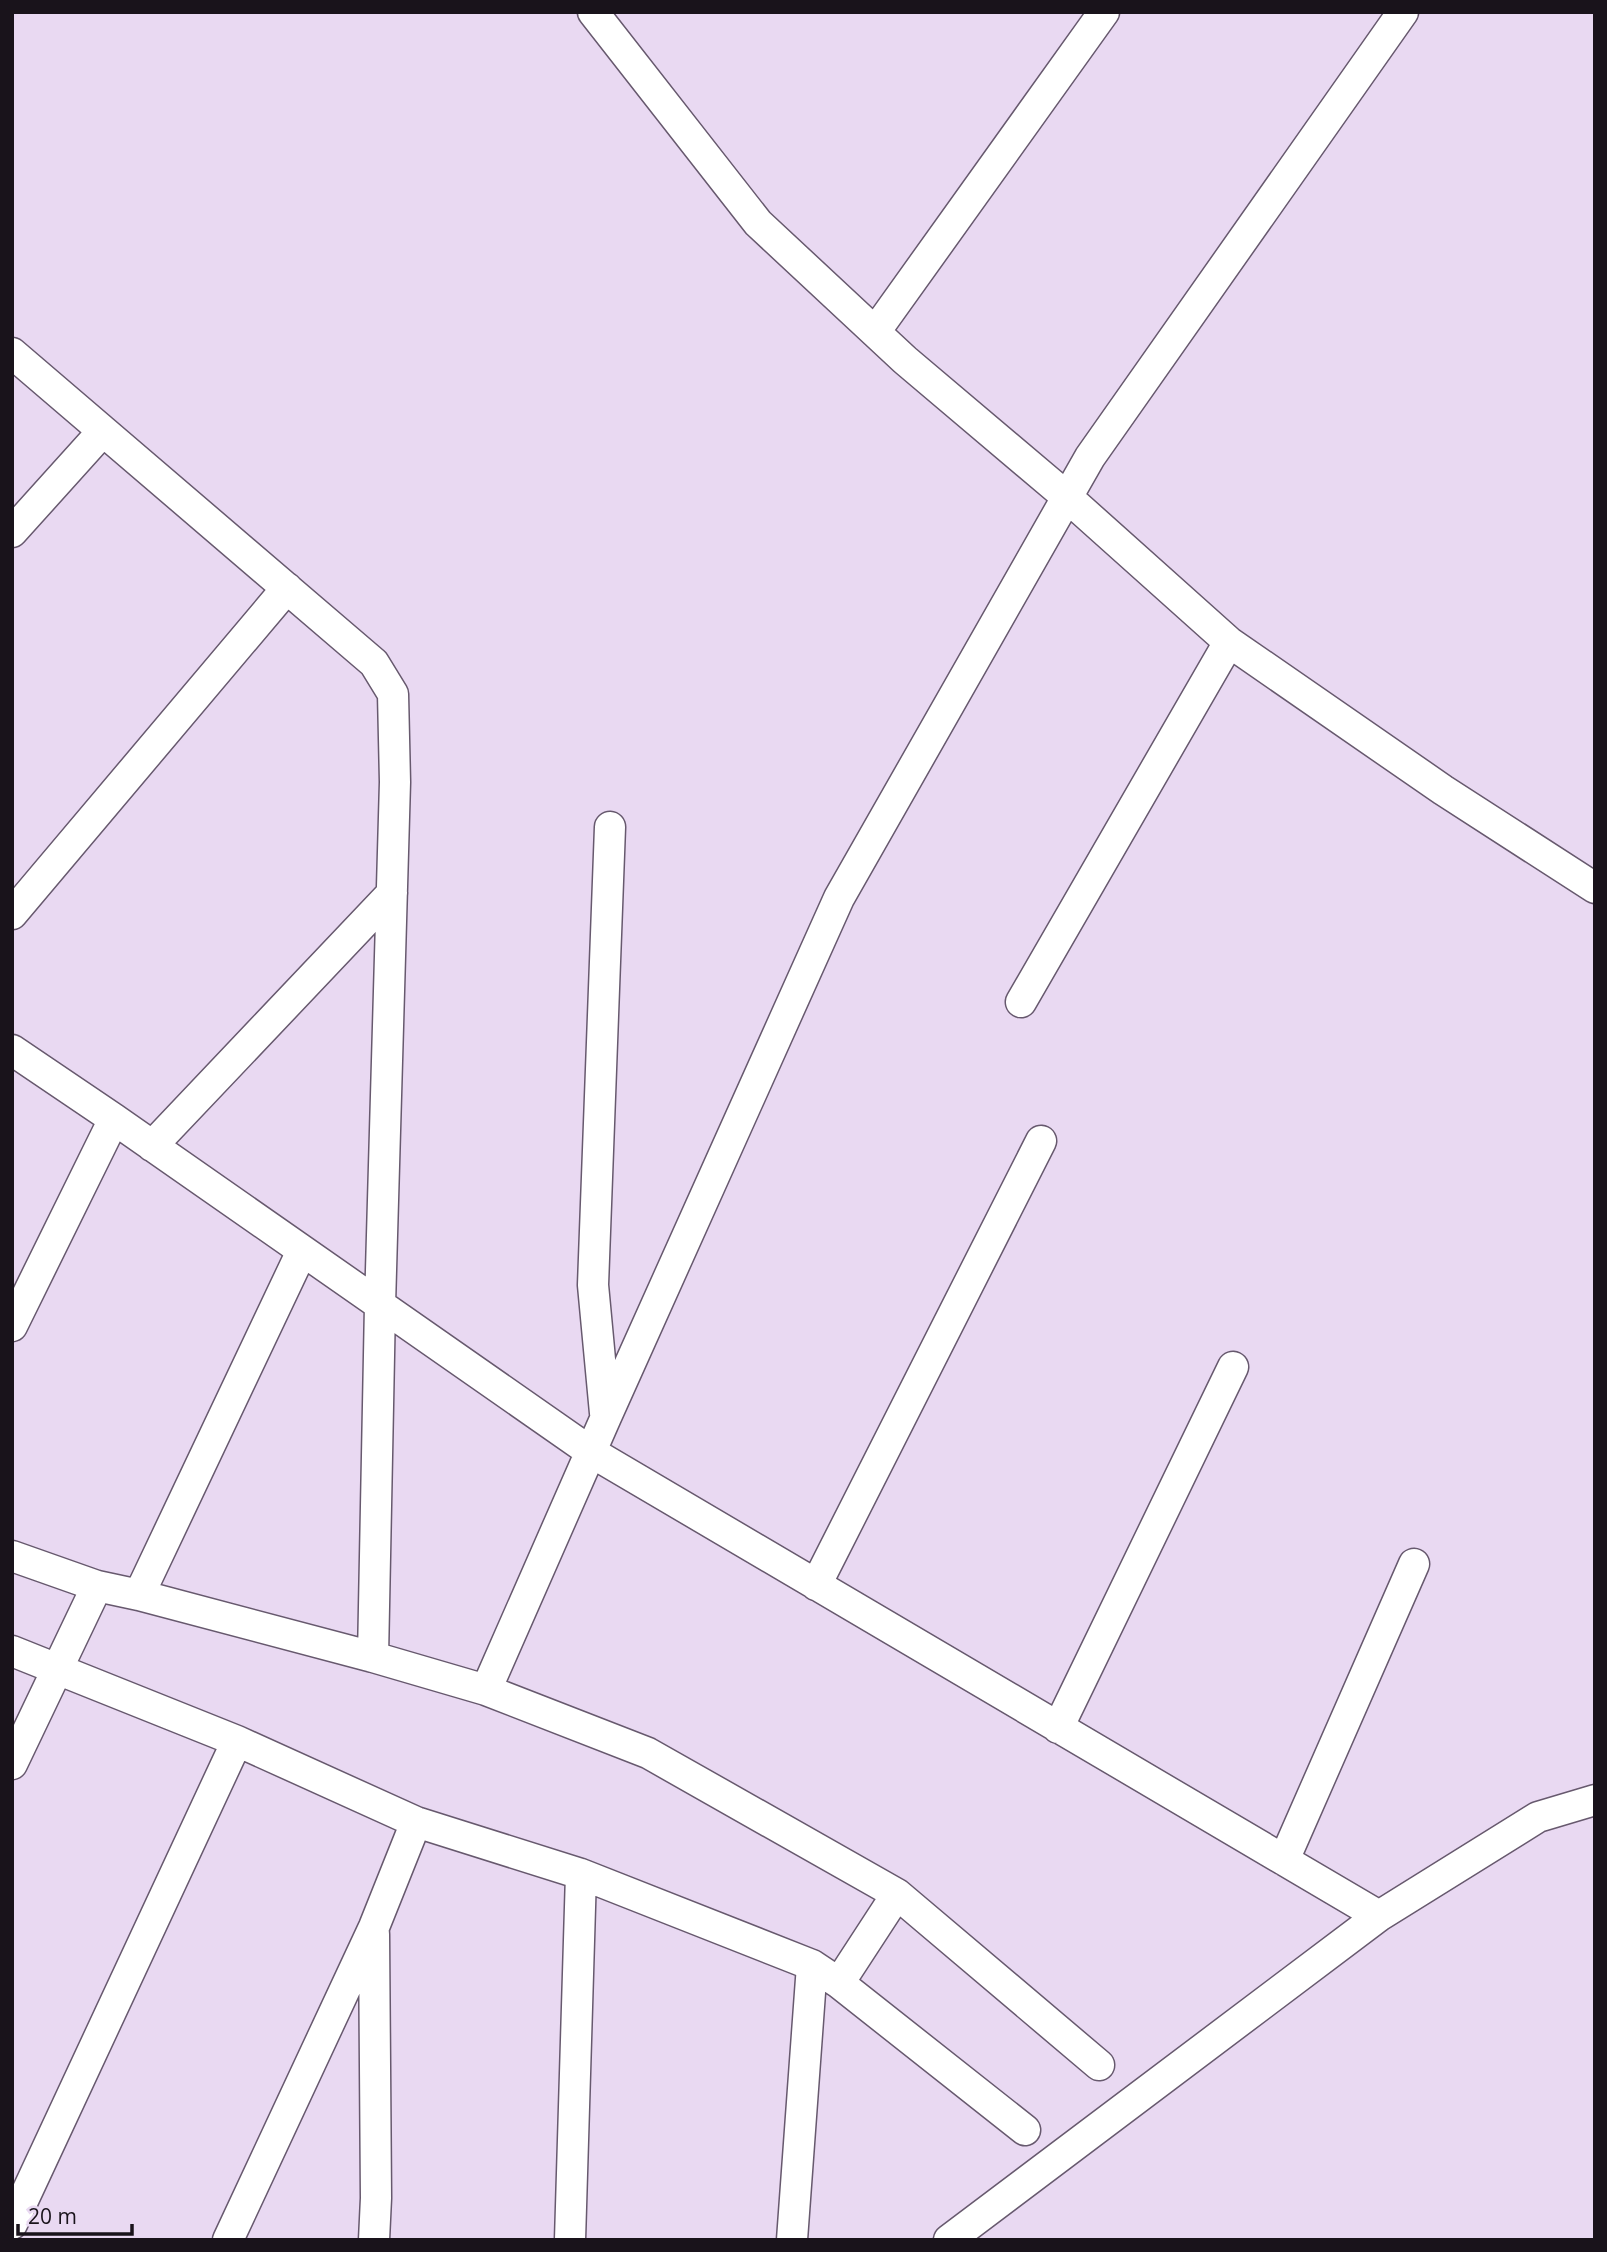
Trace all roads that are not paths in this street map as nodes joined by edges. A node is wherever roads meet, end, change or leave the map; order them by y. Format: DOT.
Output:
graph roads {
  1 [pos="593,12"];
  2 [pos="1104,12"];
  3 [pos="1403,12"];
  4 [pos="875,332"];
  5 [pos="12,353"];
  6 [pos="103,431"];
  7 [pos="1068,497"];
  8 [pos="12,532"];
  9 [pos="287,588"];
  10 [pos="1228,642"];
  11 [pos="610,827"];
  12 [pos="1595,888"];
  13 [pos="392,893"];
  14 [pos="12,914"];
  15 [pos="1021,1002"];
  16 [pos="12,1050"];
  17 [pos="114,1119"];
  18 [pos="1041,1141"];
  19 [pos="152,1146"];
  20 [pos="302,1251"];
  21 [pos="380,1305"];
  22 [pos="12,1326"];
  23 [pos="1233,1367"];
  24 [pos="606,1417"];
  25 [pos="591,1452"];
  26 [pos="12,1556"];
  27 [pos="1414,1563"];
  28 [pos="816,1585"];
  29 [pos="97,1586"];
  30 [pos="139,1595"];
  31 [pos="12,1651"];
  32 [pos="373,1657"];
  33 [pos="57,1668"];
  34 [pos="486,1690"];
  35 [pos="1058,1728"];
  36 [pos="237,1741"];
  37 [pos="12,1764"];
  38 [pos="1595,1800"];
  39 [pos="416,1822"];
  40 [pos="1284,1860"];
  41 [pos="580,1874"];
  42 [pos="897,1894"];
  43 [pos="1379,1916"];
  44 [pos="374,1927"];
  45 [pos="813,1965"];
  46 [pos="839,1983"];
  47 [pos="1099,2065"];
  48 [pos="1025,2130"];
  49 [pos="12,2224"];
  50 [pos="228,2240"];
  51 [pos="374,2240"];
  52 [pos="570,2240"];
  53 [pos="792,2240"];
  54 [pos="949,2240"];
  1 -- 4 [label="street"];
  2 -- 4 [label="street"];
  3 -- 7 [label="street"];
  4 -- 7 [label="street"];
  5 -- 6 [label="street"];
  6 -- 8 [label="street"];
  6 -- 9 [label="street"];
  7 -- 10 [label="street"];
  7 -- 24 [label="street"];
  9 -- 13 [label="street"];
  9 -- 14 [label="street"];
  10 -- 12 [label="street"];
  10 -- 15 [label="street"];
  11 -- 24 [label="street"];
  13 -- 19 [label="street"];
  13 -- 21 [label="street"];
  16 -- 17 [label="street"];
  17 -- 19 [label="street"];
  17 -- 22 [label="street"];
  18 -- 28 [label="street"];
  19 -- 20 [label="street"];
  20 -- 21 [label="street"];
  20 -- 30 [label="street"];
  21 -- 25 [label="street"];
  21 -- 32 [label="street"];
  23 -- 35 [label="street"];
  24 -- 25 [label="street"];
  25 -- 28 [label="street"];
  25 -- 34 [label="street"];
  26 -- 29 [label="street"];
  27 -- 40 [label="street"];
  28 -- 35 [label="street"];
  29 -- 30 [label="street"];
  29 -- 33 [label="street"];
  30 -- 32 [label="street"];
  31 -- 33 [label="street"];
  32 -- 34 [label="street"];
  33 -- 36 [label="street"];
  33 -- 37 [label="street"];
  34 -- 42 [label="street"];
  35 -- 40 [label="street"];
  36 -- 39 [label="street"];
  36 -- 49 [label="street"];
  38 -- 43 [label="street"];
  39 -- 41 [label="street"];
  39 -- 44 [label="street"];
  40 -- 43 [label="street"];
  41 -- 45 [label="street"];
  41 -- 52 [label="street"];
  42 -- 46 [label="street"];
  42 -- 47 [label="street"];
  43 -- 54 [label="street"];
  44 -- 50 [label="street"];
  44 -- 51 [label="street"];
  45 -- 46 [label="street"];
  45 -- 53 [label="street"];
  46 -- 48 [label="street"];
}
